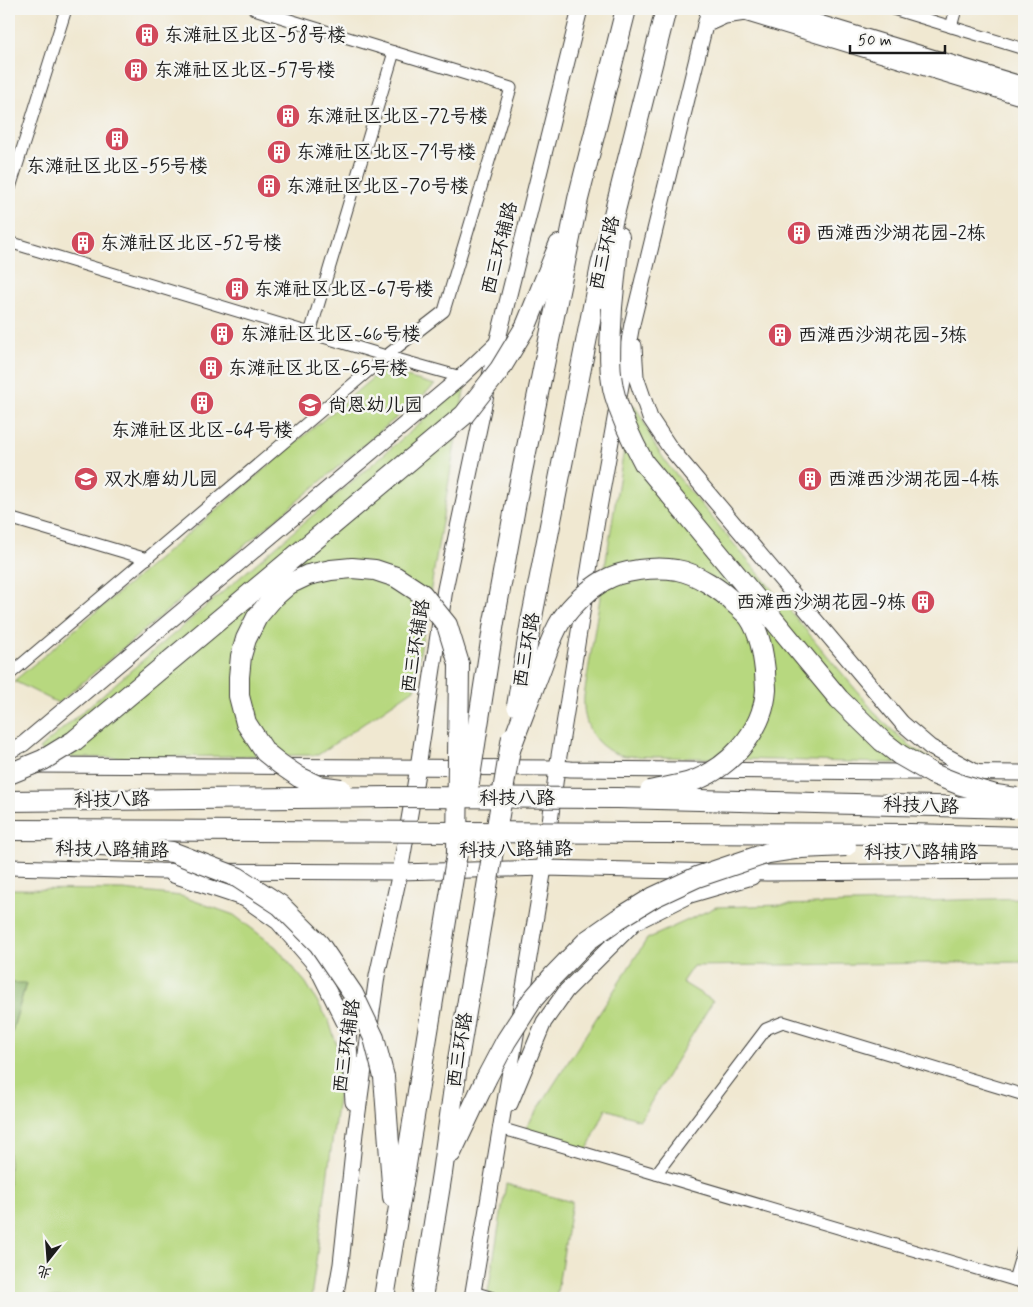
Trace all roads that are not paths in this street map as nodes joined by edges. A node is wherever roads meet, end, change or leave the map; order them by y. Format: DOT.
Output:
graph roads {
  1 [pos="66,9"];
  2 [pos="254,9"];
  3 [pos="580,9"];
  4 [pos="626,9"];
  5 [pos="666,9"];
  6 [pos="710,9"];
  7 [pos="774,9"];
  8 [pos="893,9"];
  9 [pos="956,9"];
  10 [pos="705,25"];
  11 [pos="951,27"];
  12 [pos="1024,49"];
  13 [pos="394,52"];
  14 [pos="1024,85"];
  15 [pos="1024,98"];
  16 [pos="625,169"];
  17 [pos="9,191"];
  18 [pos="578,199"];
  19 [pos="9,242"];
  20 [pos="632,324"];
  21 [pos="310,333"];
  22 [pos="497,343"];
  23 [pos="386,356"];
  24 [pos="462,377"];
  25 [pos="9,518"];
  26 [pos="147,560"];
  27 [pos="9,674"];
  28 [pos="510,750"];
  29 [pos="9,751"];
  30 [pos="9,765"];
  31 [pos="418,767"];
  32 [pos="557,768"];
  33 [pos="978,772"];
  34 [pos="1024,773"];
  35 [pos="9,774"];
  36 [pos="392,797"];
  37 [pos="617,798"];
  38 [pos="9,801"];
  39 [pos="1020,804"];
  40 [pos="9,830"];
  41 [pos="9,836"];
  42 [pos="1024,837"];
  43 [pos="457,853"];
  44 [pos="9,867"];
  45 [pos="544,868"];
  46 [pos="160,871"];
  47 [pos="1024,871"];
  48 [pos="400,872"];
  49 [pos="767,873"];
  50 [pos="1024,1095"];
  51 [pos="500,1128"];
  52 [pos="355,1133"];
  53 [pos="442,1173"];
  54 [pos="656,1174"];
  55 [pos="395,1232"];
  56 [pos="1024,1246"];
  57 [pos="1019,1282"];
  58 [pos="472,1295"];
  59 [pos="335,1298"];
  60 [pos="384,1298"];
  61 [pos="422,1298"];
  62 [pos="493,1298"];
  1 -- 17 [label="street"];
  2 -- 13 [label="street"];
  3 -- 22 [label="main road, 西三环辅路"];
  4 -- 18 [label="highway, 西三环路"];
  5 -- 16 [label="highway, 西三环路"];
  6 -- 10 [label="main road"];
  7 -- 14 [label="main road"];
  8 -- 11 [label="street"];
  9 -- 11 [label="street"];
  10 -- 15 [label="main road"];
  10 -- 20 [label="main road"];
  11 -- 12 [label="street"];
  13 -- 21 [label="street"];
  13 -- 23 [label="street"];
  16 -- 28 [label="highway, 西三环路, bridge"];
  16 -- 39 [label="highway, bridge"];
  18 -- 35 [label="highway, bridge"];
  18 -- 43 [label="highway, 西三环路, bridge"];
  19 -- 21 [label="street"];
  20 -- 32 [label="main road"];
  20 -- 33 [label="main road"];
  21 -- 23 [label="street"];
  22 -- 24 [label="main road"];
  22 -- 31 [label="main road, 西三环辅路"];
  23 -- 24 [label="street"];
  23 -- 26 [label="street"];
  24 -- 29 [label="main road"];
  25 -- 26 [label="street"];
  26 -- 27 [label="street"];
  28 -- 37 [label="highway, bridge"];
  28 -- 53 [label="highway, 西三环路, bridge"];
  30 -- 31 [label="main road"];
  31 -- 32 [label="main road"];
  31 -- 48 [label="main road, 西三环辅路"];
  32 -- 33 [label="main road"];
  32 -- 45 [label="main road"];
  33 -- 34 [label="main road"];
  36 -- 37 [label="highway, 科技八路, bridge"];
  36 -- 38 [label="highway, 科技八路, bridge"];
  36 -- 43 [label="highway, bridge"];
  37 -- 39 [label="highway, 科技八路, bridge"];
  40 -- 42 [label="highway, 科技八路, bridge"];
  41 -- 55 [label="highway, bridge"];
  42 -- 53 [label="highway, bridge"];
  43 -- 55 [label="highway, 西三环路, bridge"];
  44 -- 46 [label="main road, 科技八路辅路"];
  45 -- 48 [label="main road, 科技八路辅路"];
  45 -- 49 [label="main road, 科技八路辅路"];
  45 -- 51 [label="main road"];
  46 -- 48 [label="main road, 科技八路辅路"];
  46 -- 52 [label="main road"];
  47 -- 49 [label="main road, 科技八路辅路"];
  48 -- 52 [label="main road, 西三环辅路"];
  49 -- 51 [label="main road"];
  50 -- 54 [label="street"];
  51 -- 54 [label="street"];
  51 -- 58 [label="main road"];
  52 -- 59 [label="main road, 西三环辅路"];
  53 -- 61 [label="highway, 西三环路"];
  54 -- 57 [label="street"];
  55 -- 60 [label="highway, 西三环路"];
  56 -- 57 [label="street"];
  58 -- 62 [label="street"];
}
